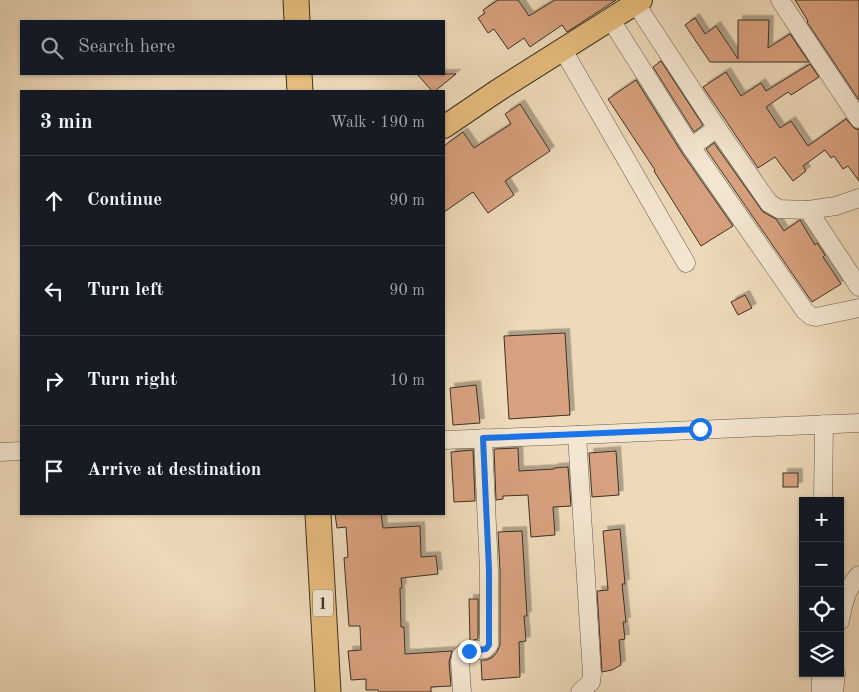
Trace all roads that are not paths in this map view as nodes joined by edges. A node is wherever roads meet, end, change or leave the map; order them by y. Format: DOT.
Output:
graph roads {
  1 [pos="296,0"];
  2 [pos="780,0"];
  3 [pos="638,2"];
  4 [pos="297,20"];
  5 [pos="611,20"];
  6 [pos="563,50"];
  7 [pos="299,75"];
  8 [pos="300,90"];
  9 [pos="859,119"];
  10 [pos="445,126"];
  11 [pos="718,128"];
  12 [pos="691,147"];
  13 [pos="859,198"];
  14 [pos="808,210"];
  15 [pos="686,263"];
  16 [pos="859,287"];
  17 [pos="859,308"];
  18 [pos="859,423"];
  19 [pos="824,424"];
  20 [pos="577,435"];
  21 [pos="483,438"];
  22 [pos="445,440"];
  23 [pos="0,452"];
  24 [pos="20,452"];
  25 [pos="823,497"];
  26 [pos="318,515"];
  27 [pos="859,574"];
  28 [pos="844,603"];
  29 [pos="821,677"];
  30 [pos="836,677"];
  31 [pos="328,692"];
  32 [pos="462,692"];
  33 [pos="580,692"];
  34 [pos="821,692"];
  35 [pos="834,692"];
  1 -- 4 [label="highway"];
  2 -- 9 [label="street"];
  3 -- 5 [label="main road"];
  3 -- 11 [label="street"];
  5 -- 6 [label="main road"];
  5 -- 12 [label="street"];
  6 -- 10 [label="main road"];
  6 -- 15 [label="street"];
  7 -- 8 [label="highway"];
  11 -- 12 [label="street"];
  11 -- 14 [label="street"];
  12 -- 17 [label="street"];
  13 -- 14 [label="street"];
  14 -- 16 [label="street"];
  18 -- 19 [label="street"];
  19 -- 20 [label="street"];
  19 -- 25 [label="street"];
  20 -- 21 [label="street"];
  20 -- 33 [label="street"];
  21 -- 22 [label="street"];
  21 -- 32 [label="street"];
  23 -- 24 [label="street"];
  26 -- 31 [label="highway, 1"];
  27 -- 28 [label="street"];
  29 -- 34 [label="street"];
  30 -- 35 [label="street"];
}
